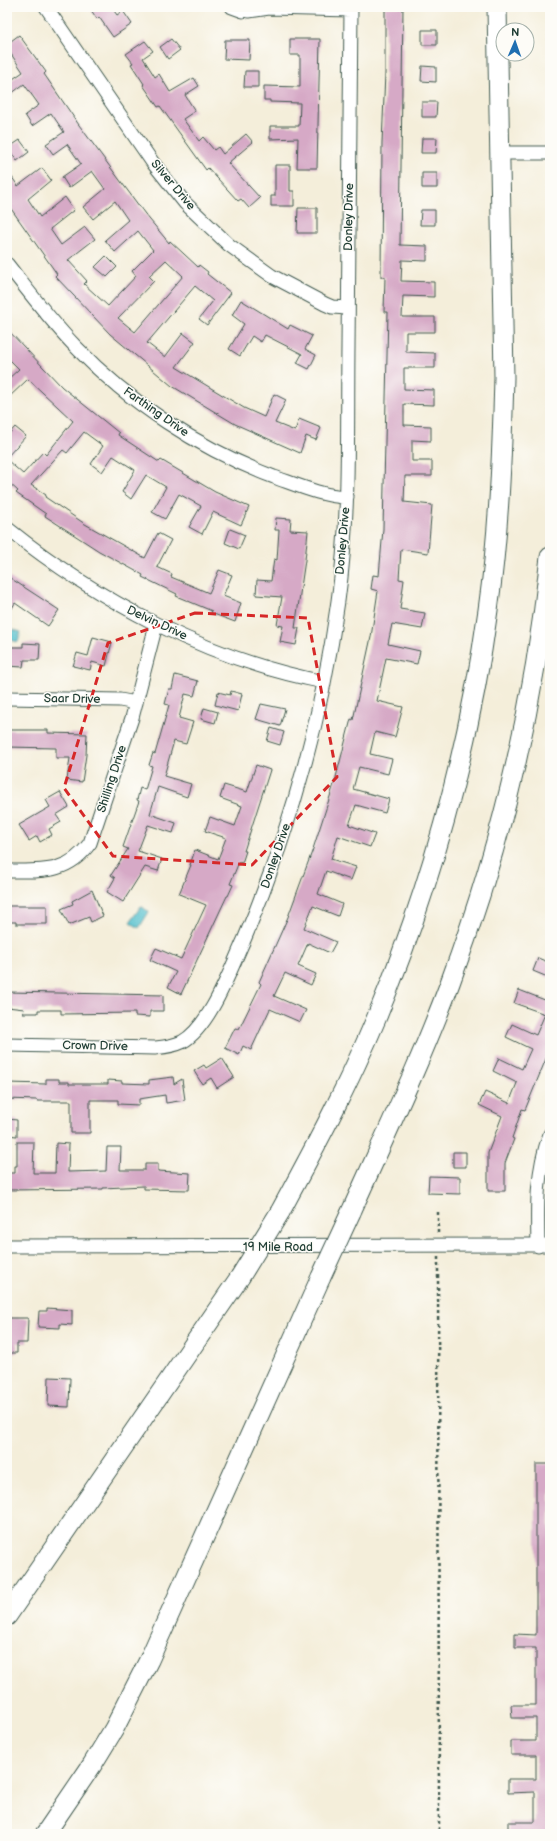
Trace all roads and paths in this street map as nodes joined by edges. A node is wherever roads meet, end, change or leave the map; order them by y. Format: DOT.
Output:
graph roads {
  1 [pos="46,7"];
  2 [pos="232,7"];
  3 [pos="497,7"];
  4 [pos="269,8"];
  5 [pos="351,8"];
  6 [pos="252,9"];
  7 [pos="500,153"];
  8 [pos="550,153"];
  9 [pos="7,264"];
  10 [pos="348,308"];
  11 [pos="347,497"];
  12 [pos="7,528"];
  13 [pos="550,557"];
  14 [pos="156,625"];
  15 [pos="324,682"];
  16 [pos="7,698"];
  17 [pos="136,703"];
  18 [pos="7,871"];
  19 [pos="183,1041"];
  20 [pos="7,1044"];
  21 [pos="550,1134"];
  22 [pos="438,1212"];
  23 [pos="438,1238"];
  24 [pos="7,1246"];
  25 [pos="544,1246"];
  26 [pos="438,1252"];
  27 [pos="7,1616"];
  28 [pos="45,1834"];
  29 [pos="439,1834"];
  1 -- 10 [label="street, Silver Drive"];
  2 -- 6 [label="street"];
  3 -- 7 [label="highway"];
  4 -- 5 [label="street"];
  4 -- 6 [label="street"];
  5 -- 10 [label="street, Donley Drive"];
  7 -- 8 [label="street"];
  7 -- 27 [label="highway, bridge"];
  9 -- 11 [label="street, Farthing Drive"];
  10 -- 11 [label="street, Donley Drive"];
  11 -- 15 [label="street, Donley Drive"];
  12 -- 14 [label="street, Delvin Drive"];
  13 -- 28 [label="highway, bridge"];
  14 -- 15 [label="street, Delvin Drive"];
  14 -- 17 [label="street, Shilling Drive"];
  15 -- 19 [label="street, Donley Drive"];
  16 -- 17 [label="street, Saar Drive"];
  17 -- 18 [label="street, Shilling Drive"];
  19 -- 20 [label="street, Crown Drive"];
  21 -- 25 [label="street"];
  22 -- 23 [label="path"];
  24 -- 25 [label="street, 19 Mile Road"];
  26 -- 29 [label="path"];
}
